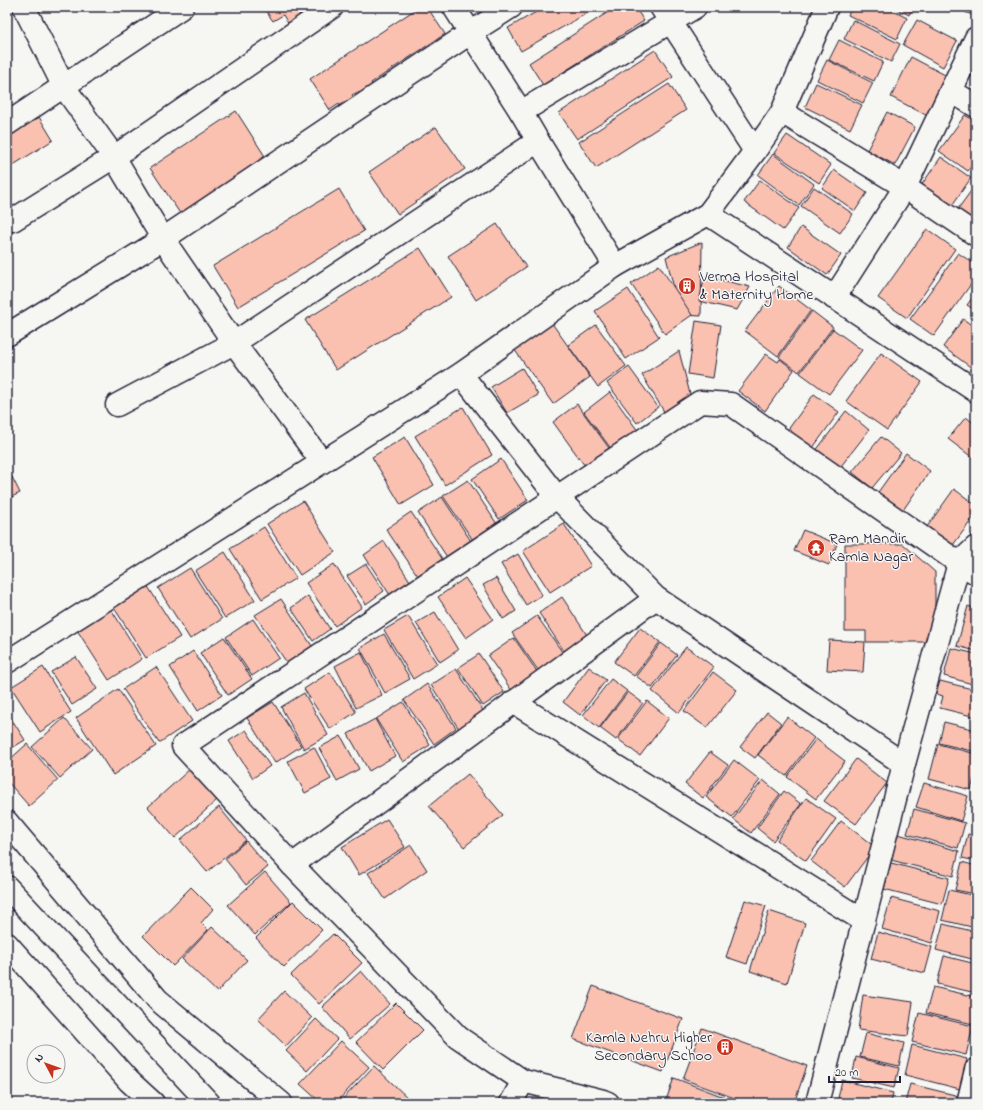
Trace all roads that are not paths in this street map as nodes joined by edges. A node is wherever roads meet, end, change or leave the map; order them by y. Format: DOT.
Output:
graph roads {
  1 [pos="24,7"];
  2 [pos="182,7"];
  3 [pos="332,7"];
  4 [pos="454,7"];
  5 [pos="511,7"];
  6 [pos="695,7"];
  7 [pos="827,7"];
  8 [pos="666,14"];
  9 [pos="470,33"];
  10 [pos="976,38"];
  11 [pos="64,87"];
  12 [pos="951,91"];
  13 [pos="976,106"];
  14 [pos="521,112"];
  15 [pos="782,112"];
  16 [pos="7,124"];
  17 [pos="538,141"];
  18 [pos="755,151"];
  19 [pos="114,157"];
  20 [pos="905,187"];
  21 [pos="708,214"];
  22 [pos="14,220"];
  23 [pos="976,236"];
  24 [pos="163,239"];
  25 [pos="615,266"];
  26 [pos="834,298"];
  27 [pos="7,335"];
  28 [pos="234,343"];
  29 [pos="462,374"];
  30 [pos="976,391"];
  31 [pos="117,405"];
  32 [pos="322,462"];
  33 [pos="557,497"];
  34 [pos="976,547"];
  35 [pos="968,568"];
  36 [pos="656,598"];
  37 [pos="7,662"];
  38 [pos="513,702"];
  39 [pos="904,764"];
  40 [pos="7,822"];
  41 [pos="292,865"];
  42 [pos="7,886"];
  43 [pos="864,921"];
  44 [pos="7,944"];
  45 [pos="976,1070"];
  46 [pos="523,1081"];
  47 [pos="153,1103"];
  48 [pos="209,1103"];
  49 [pos="281,1103"];
  50 [pos="511,1103"];
  51 [pos="608,1103"];
  52 [pos="817,1103"];
  53 [pos="968,1103"];
  1 -- 11 [label="street"];
  2 -- 11 [label="street"];
  3 -- 19 [label="street"];
  4 -- 9 [label="street"];
  5 -- 9 [label="street"];
  6 -- 8 [label="street"];
  7 -- 15 [label="street"];
  8 -- 14 [label="street"];
  8 -- 18 [label="street"];
  9 -- 14 [label="street"];
  9 -- 24 [label="street"];
  10 -- 12 [label="street"];
  11 -- 16 [label="street"];
  11 -- 19 [label="street"];
  12 -- 13 [label="street"];
  12 -- 20 [label="street"];
  14 -- 17 [label="street"];
  15 -- 18 [label="street"];
  15 -- 20 [label="street"];
  17 -- 25 [label="street"];
  17 -- 28 [label="street"];
  18 -- 21 [label="street"];
  19 -- 22 [label="street"];
  19 -- 24 [label="street"];
  20 -- 23 [label="street"];
  20 -- 26 [label="street"];
  21 -- 25 [label="street"];
  21 -- 26 [label="street"];
  24 -- 27 [label="street"];
  24 -- 28 [label="street"];
  25 -- 29 [label="street"];
  26 -- 30 [label="street"];
  28 -- 31 [label="street"];
  28 -- 32 [label="street"];
  29 -- 32 [label="street"];
  29 -- 33 [label="street"];
  32 -- 37 [label="street"];
  33 -- 35 [label="street"];
  33 -- 36 [label="street"];
  33 -- 41 [label="street"];
  34 -- 35 [label="street"];
  35 -- 39 [label="street"];
  36 -- 38 [label="street"];
  36 -- 39 [label="street"];
  38 -- 41 [label="street"];
  38 -- 43 [label="street"];
  39 -- 43 [label="street"];
  40 -- 49 [label="street"];
  41 -- 46 [label="street"];
  42 -- 48 [label="street"];
  43 -- 52 [label="street"];
  44 -- 47 [label="street"];
  45 -- 53 [label="street"];
  46 -- 50 [label="street"];
  46 -- 51 [label="street"];
}
